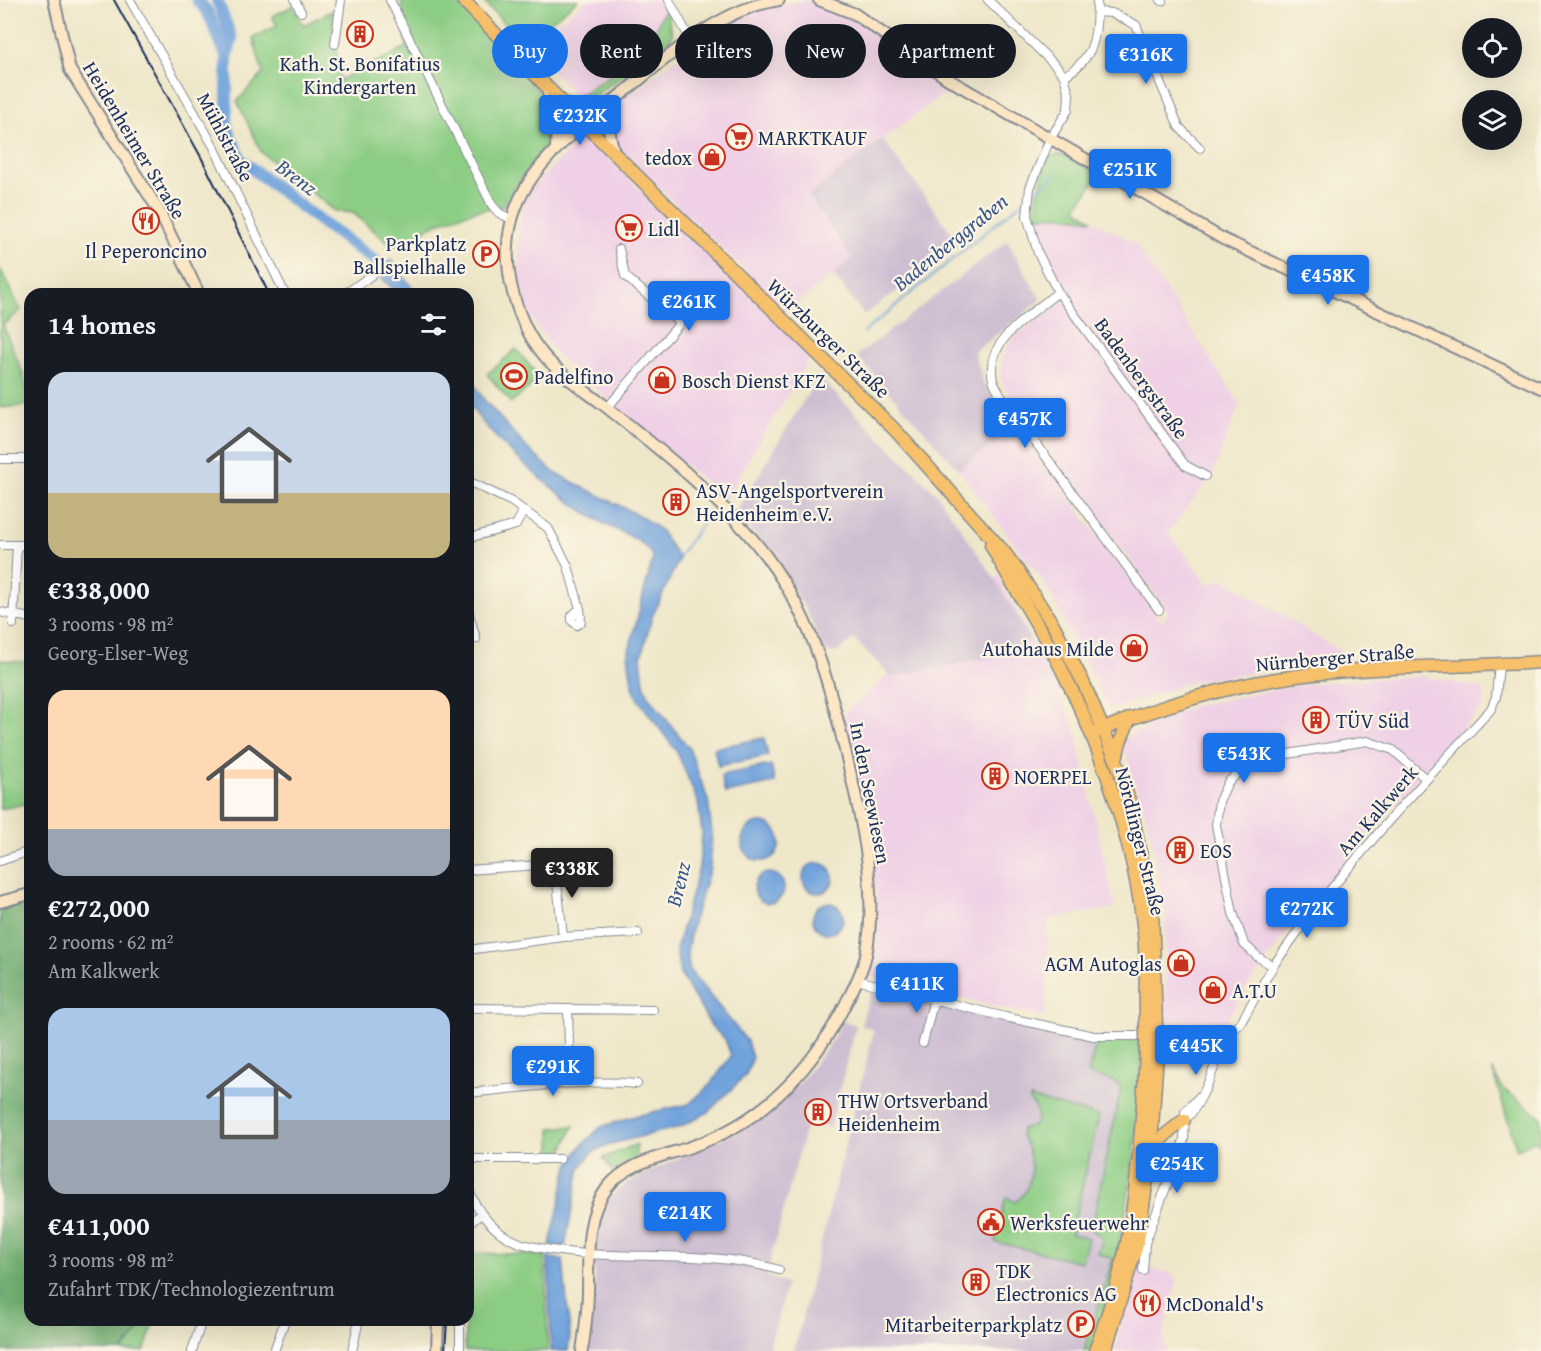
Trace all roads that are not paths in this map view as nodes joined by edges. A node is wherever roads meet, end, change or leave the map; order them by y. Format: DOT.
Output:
graph roads {
  1 [pos="54,0"];
  2 [pos="130,0"];
  3 [pos="295,0"];
  4 [pos="341,0"];
  5 [pos="390,0"];
  6 [pos="463,0"];
  7 [pos="669,0"];
  8 [pos="780,0"];
  9 [pos="819,0"];
  10 [pos="988,0"];
  11 [pos="1097,0"];
  12 [pos="301,12"];
  13 [pos="1097,12"];
  14 [pos="682,24"];
  15 [pos="716,24"];
  16 [pos="335,44"];
  17 [pos="675,54"];
  18 [pos="1064,76"];
  19 [pos="546,86"];
  20 [pos="615,99"];
  21 [pos="585,123"];
  22 [pos="1050,139"];
  23 [pos="1200,148"];
  24 [pos="556,149"];
  25 [pos="615,152"];
  26 [pos="511,219"];
  27 [pos="619,249"];
  28 [pos="373,274"];
  29 [pos="196,288"];
  30 [pos="282,288"];
  31 [pos="353,288"];
  32 [pos="1058,292"];
  33 [pos="1541,388"];
  34 [pos="608,408"];
  35 [pos="0,459"];
  36 [pos="24,459"];
  37 [pos="1205,476"];
  38 [pos="474,485"];
  39 [pos="523,512"];
  40 [pos="983,531"];
  41 [pos="474,536"];
  42 [pos="0,545"];
  43 [pos="17,545"];
  44 [pos="24,545"];
  45 [pos="1159,610"];
  46 [pos="0,612"];
  47 [pos="13,614"];
  48 [pos="581,616"];
  49 [pos="24,617"];
  50 [pos="13,624"];
  51 [pos="474,632"];
  52 [pos="476,639"];
  53 [pos="1541,662"];
  54 [pos="1499,665"];
  55 [pos="1130,718"];
  56 [pos="1104,728"];
  57 [pos="1091,733"];
  58 [pos="1116,760"];
  59 [pos="1426,779"];
  60 [pos="24,853"];
  61 [pos="609,860"];
  62 [pos="0,861"];
  63 [pos="555,864"];
  64 [pos="474,870"];
  65 [pos="24,896"];
  66 [pos="0,902"];
  67 [pos="639,933"];
  68 [pos="563,937"];
  69 [pos="474,949"];
  70 [pos="1273,966"];
  71 [pos="857,980"];
  72 [pos="934,999"];
  73 [pos="474,1008"];
  74 [pos="568,1009"];
  75 [pos="653,1010"];
  76 [pos="1151,1024"];
  77 [pos="1220,1038"];
  78 [pos="923,1043"];
  79 [pos="1151,1054"];
  80 [pos="570,1083"];
  81 [pos="637,1084"];
  82 [pos="474,1092"];
  83 [pos="1185,1120"];
  84 [pos="1150,1158"];
  85 [pos="474,1159"];
  86 [pos="560,1159"];
  87 [pos="474,1201"];
  88 [pos="480,1215"];
  89 [pos="474,1220"];
  90 [pos="586,1252"];
  91 [pos="779,1270"];
  92 [pos="1143,1270"];
  93 [pos="200,1326"];
  94 [pos="283,1326"];
  95 [pos="358,1326"];
  96 [pos="438,1326"];
  97 [pos="460,1326"];
  98 [pos="192,1351"];
  99 [pos="274,1351"];
  100 [pos="352,1351"];
  101 [pos="437,1351"];
  102 [pos="460,1351"];
  103 [pos="582,1351"];
  104 [pos="1095,1351"];
  105 [pos="1105,1351"];
  1 -- 29 [label="street, Heidenheimer Straße"];
  2 -- 30 [label="street, Mühlstraße"];
  3 -- 12 [label="street"];
  4 -- 16 [label="street"];
  5 -- 26 [label="street"];
  6 -- 19 [label="main road, Würzburger Straße"];
  7 -- 14 [label="street"];
  8 -- 15 [label="street, In den Seewiesen"];
  9 -- 22 [label="street"];
  10 -- 18 [label="street"];
  11 -- 13 [label="street"];
  13 -- 18 [label="street"];
  13 -- 23 [label="street"];
  17 -- 20 [label="street, In den Seewiesen"];
  18 -- 22 [label="street, Badenbergstraße"];
  19 -- 21 [label="main road, Würzburger Straße"];
  19 -- 24 [label="street"];
  20 -- 21 [label="street, In den Seewiesen"];
  20 -- 25 [label="street"];
  21 -- 24 [label="street, In den Seewiesen"];
  21 -- 25 [label="main road, Würzburger Straße"];
  22 -- 32 [label="street, Badenbergstraße"];
  22 -- 33 [label="street"];
  24 -- 26 [label="street, In den Seewiesen"];
  25 -- 40 [label="main road, Würzburger Straße"];
  26 -- 34 [label="street, In den Seewiesen"];
  27 -- 34 [label="street"];
  28 -- 31 [label="street"];
  32 -- 37 [label="street, Badenbergstraße"];
  32 -- 45 [label="street"];
  34 -- 71 [label="street, In den Seewiesen"];
  35 -- 36 [label="street"];
  38 -- 39 [label="street"];
  39 -- 41 [label="street"];
  39 -- 48 [label="street"];
  40 -- 56 [label="main road, Würzburger Straße"];
  40 -- 57 [label="main road, Würzburger Straße"];
  42 -- 43 [label="street"];
  43 -- 44 [label="street"];
  43 -- 47 [label="street"];
  46 -- 47 [label="street"];
  47 -- 49 [label="street"];
  47 -- 50 [label="street"];
  51 -- 52 [label="street"];
  53 -- 54 [label="main road, Nürnberger Straße"];
  54 -- 55 [label="main road, Nürnberger Straße"];
  54 -- 59 [label="street, Am Kalkwerk"];
  55 -- 56 [label="main road, Nürnberger Straße"];
  55 -- 58 [label="main road"];
  56 -- 57 [label="main road, Nürnberger Straße"];
  56 -- 58 [label="main road, Nördlinger Straße"];
  57 -- 76 [label="main road, Nördlinger Straße"];
  58 -- 76 [label="main road, Nördlinger Straße"];
  59 -- 70 [label="street, Am Kalkwerk"];
  59 -- 70 [label="street"];
  60 -- 62 [label="street"];
  61 -- 63 [label="street"];
  63 -- 64 [label="street"];
  63 -- 68 [label="street"];
  65 -- 66 [label="street"];
  67 -- 68 [label="street"];
  68 -- 69 [label="street"];
  70 -- 77 [label="street, Am Kalkwerk"];
  71 -- 72 [label="street"];
  71 -- 90 [label="street, In den Seewiesen"];
  72 -- 77 [label="street"];
  72 -- 78 [label="street"];
  73 -- 74 [label="street"];
  74 -- 75 [label="street"];
  74 -- 80 [label="street"];
  76 -- 79 [label="main road, Nördlinger Straße, bridge"];
  77 -- 83 [label="street"];
  79 -- 84 [label="main road, Nördlinger Straße"];
  79 -- 104 [label="main road, Nördlinger Straße"];
  80 -- 81 [label="street"];
  80 -- 82 [label="street"];
  83 -- 84 [label="main road"];
  83 -- 92 [label="street"];
  84 -- 105 [label="main road, Nördlinger Straße"];
  85 -- 86 [label="street"];
  87 -- 88 [label="street"];
  88 -- 89 [label="street"];
  88 -- 90 [label="street"];
  90 -- 91 [label="street"];
  90 -- 103 [label="street, In den Seewiesen"];
  93 -- 98 [label="street"];
  94 -- 99 [label="street"];
  95 -- 100 [label="street"];
  96 -- 101 [label="street"];
  97 -- 102 [label="street"];
}
